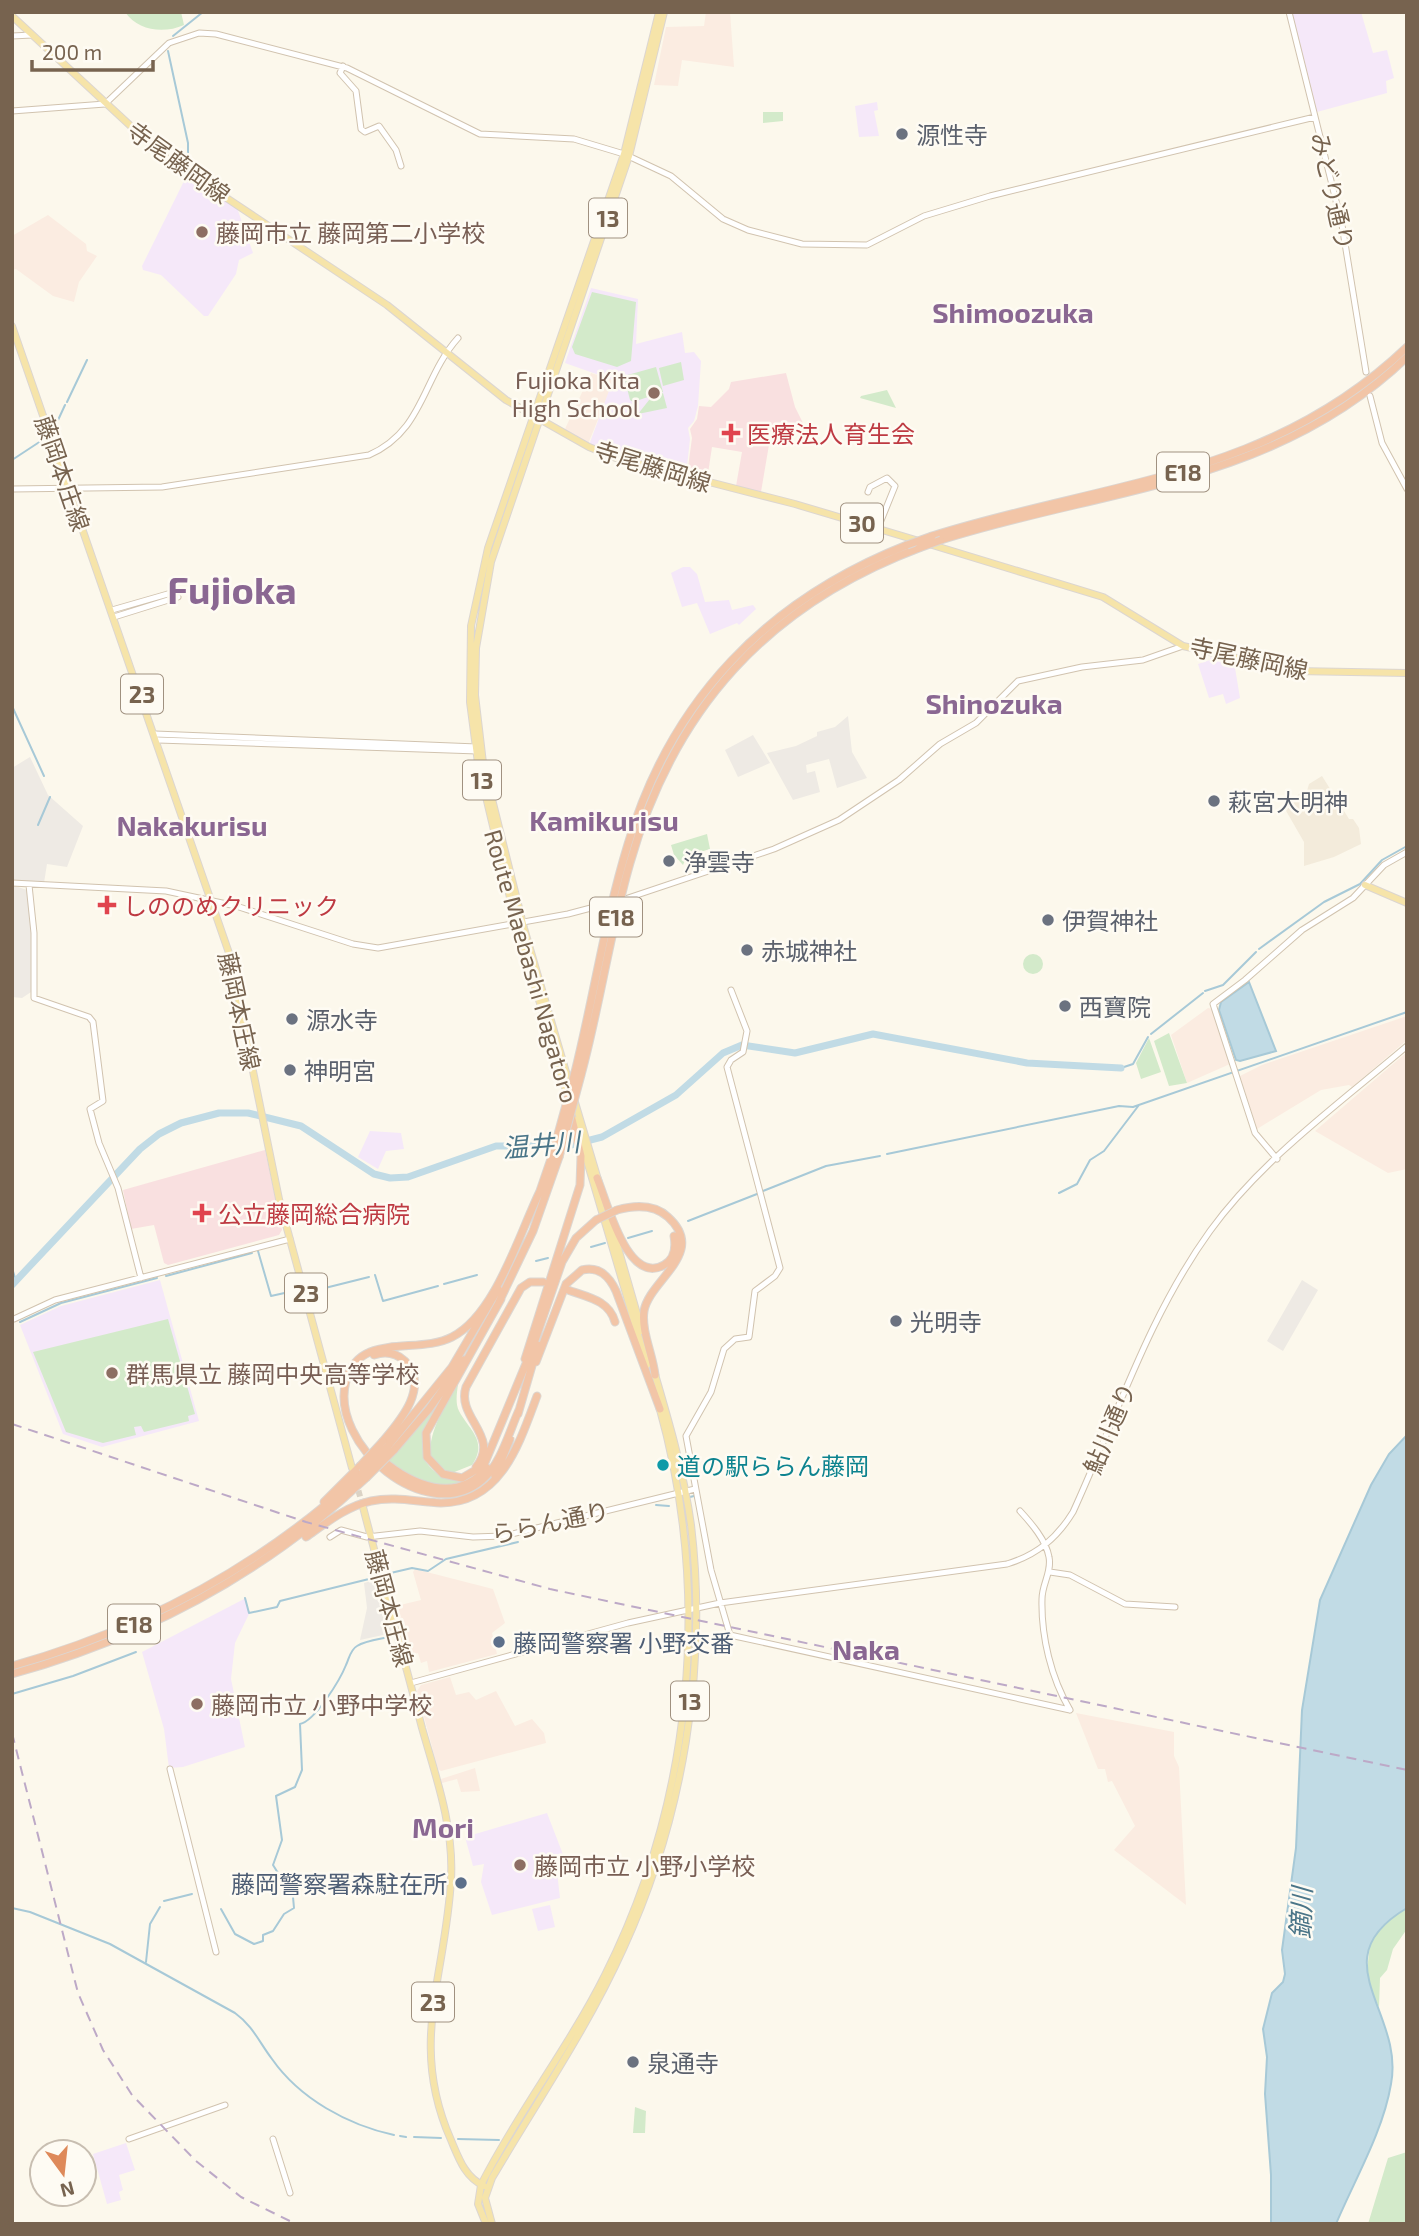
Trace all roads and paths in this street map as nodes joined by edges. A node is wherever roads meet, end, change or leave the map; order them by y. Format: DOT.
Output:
graph roads {
  1 [pos="659,12"];
  2 [pos="664,12"];
  3 [pos="1289,12"];
  4 [pos="12,16"];
  5 [pos="32,35"];
  6 [pos="12,36"];
  7 [pos="343,66"];
  8 [pos="105,104"];
  9 [pos="12,111"];
  10 [pos="1315,117"];
  11 [pos="626,155"];
  12 [pos="401,166"];
  13 [pos="12,326"];
  14 [pos="458,338"];
  15 [pos="1407,347"];
  16 [pos="447,351"];
  17 [pos="1407,357"];
  18 [pos="1366,372"];
  19 [pos="1370,397"];
  20 [pos="537,419"];
  21 [pos="12,489"];
  22 [pos="68,489"];
  23 [pos="1407,489"];
  24 [pos="868,492"];
  25 [pos="878,528"];
  26 [pos="178,594"];
  27 [pos="113,613"];
  28 [pos="1183,646"];
  29 [pos="1407,673"];
  30 [pos="157,737"];
  31 [pos="673,744"];
  32 [pos="477,749"];
  33 [pos="1407,852"];
  34 [pos="12,883"];
  35 [pos="29,885"];
  36 [pos="1365,885"];
  37 [pos="625,899"];
  38 [pos="213,900"];
  39 [pos="1407,903"];
  40 [pos="606,904"];
  41 [pos="519,923"];
  42 [pos="731,990"];
  43 [pos="1407,1046"];
  44 [pos="567,1092"];
  45 [pos="583,1143"];
  46 [pos="555,1157"];
  47 [pos="1277,1159"];
  48 [pos="597,1178"];
  49 [pos="541,1189"];
  50 [pos="618,1212"];
  51 [pos="290,1238"];
  52 [pos="141,1278"];
  53 [pos="543,1282"];
  54 [pos="568,1290"];
  55 [pos="501,1299"];
  56 [pos="14,1319"];
  57 [pos="615,1322"];
  58 [pos="528,1368"];
  59 [pos="655,1375"];
  60 [pos="537,1396"];
  61 [pos="509,1407"];
  62 [pos="660,1409"];
  63 [pos="519,1410"];
  64 [pos="388,1445"];
  65 [pos="360,1471"];
  66 [pos="443,1474"];
  67 [pos="695,1489"];
  68 [pos="682,1492"];
  69 [pos="467,1498"];
  70 [pos="363,1507"];
  71 [pos="1020,1511"];
  72 [pos="330,1537"];
  73 [pos="371,1537"];
  74 [pos="1045,1546"];
  75 [pos="1050,1572"];
  76 [pos="225,1587"];
  77 [pos="720,1603"];
  78 [pos="1175,1606"];
  79 [pos="692,1609"];
  80 [pos="12,1666"];
  81 [pos="12,1674"];
  82 [pos="411,1683"];
  83 [pos="170,1769"];
  84 [pos="216,1952"];
  85 [pos="225,2105"];
  86 [pos="129,2139"];
  87 [pos="273,2140"];
  88 [pos="481,2185"];
  89 [pos="488,2188"];
  90 [pos="290,2193"];
  91 [pos="489,2223"];
  1 -- 11 [label="main road, Route Maebashi Nagatoro / 13"];
  2 -- 11 [label="main road, Route Maebashi Nagatoro / 13"];
  3 -- 10 [label="street, みどり通り"];
  4 -- 5 [label="main road, 寺尾藤岡線 / 30"];
  5 -- 6 [label="street"];
  5 -- 8 [label="main road, 寺尾藤岡線 / 30"];
  7 -- 8 [label="street"];
  7 -- 11 [label="street"];
  7 -- 12 [label="street"];
  8 -- 9 [label="street"];
  8 -- 16 [label="main road, 寺尾藤岡線 / 30"];
  10 -- 11 [label="street"];
  10 -- 18 [label="street, みどり通り"];
  11 -- 20 [label="main road, Route Maebashi Nagatoro / 13"];
  13 -- 22 [label="main road, 藤岡本庄線 / 23"];
  14 -- 16 [label="street"];
  15 -- 31 [label="highway, E18, bridge"];
  16 -- 20 [label="main road, 寺尾藤岡線 / 30"];
  16 -- 22 [label="street"];
  17 -- 31 [label="highway, E18, bridge"];
  19 -- 23 [label="street"];
  20 -- 25 [label="main road, 寺尾藤岡線 / 30"];
  20 -- 32 [label="main road, Route Maebashi Nagatoro / 13"];
  21 -- 22 [label="street"];
  22 -- 27 [label="main road, 藤岡本庄線 / 23"];
  24 -- 25 [label="street"];
  25 -- 28 [label="main road, 寺尾藤岡線 / 30"];
  26 -- 27 [label="street"];
  27 -- 30 [label="main road, 藤岡本庄線 / 23"];
  28 -- 29 [label="main road, 寺尾藤岡線 / 30"];
  28 -- 37 [label="street"];
  30 -- 32 [label="street"];
  30 -- 38 [label="main road, 藤岡本庄線 / 23"];
  31 -- 46 [label="highway, E18, bridge"];
  32 -- 41 [label="main road, Route Maebashi Nagatoro / 13"];
  33 -- 36 [label="street"];
  34 -- 35 [label="street"];
  35 -- 38 [label="street"];
  35 -- 52 [label="street"];
  36 -- 39 [label="main road"];
  36 -- 47 [label="street"];
  38 -- 41 [label="street"];
  38 -- 51 [label="main road, 藤岡本庄線 / 23"];
  40 -- 41 [label="street"];
  41 -- 44 [label="main road, Route Maebashi Nagatoro / 13"];
  41 -- 45 [label="main road, Route Maebashi Nagatoro / 13"];
  42 -- 67 [label="street"];
  43 -- 47 [label="street, 鮎川通り"];
  44 -- 45 [label="highway"];
  45 -- 48 [label="main road, Route Maebashi Nagatoro / 13"];
  45 -- 58 [label="highway"];
  45 -- 62 [label="main road, Route Maebashi Nagatoro / 13"];
  46 -- 49 [label="highway, E18"];
  46 -- 55 [label="highway, E18"];
  47 -- 74 [label="street, 鮎川通り"];
  48 -- 50 [label="highway"];
  48 -- 59 [label="main road, Route Maebashi Nagatoro / 13"];
  49 -- 63 [label="highway"];
  49 -- 64 [label="highway, E18"];
  50 -- 58 [label="highway, bridge"];
  50 -- 59 [label="highway"];
  51 -- 52 [label="street"];
  51 -- 65 [label="main road, 藤岡本庄線 / 23"];
  52 -- 56 [label="street"];
  53 -- 66 [label="highway"];
  54 -- 57 [label="highway"];
  55 -- 64 [label="highway, E18"];
  55 -- 66 [label="highway"];
  58 -- 61 [label="highway"];
  58 -- 62 [label="highway"];
  58 -- 63 [label="highway"];
  59 -- 68 [label="main road, Route Maebashi Nagatoro / 13"];
  60 -- 69 [label="highway"];
  61 -- 64 [label="highway"];
  61 -- 66 [label="highway"];
  62 -- 68 [label="main road, Route Maebashi Nagatoro / 13"];
  63 -- 69 [label="highway"];
  64 -- 65 [label="highway, E18, bridge"];
  64 -- 65 [label="highway, bridge"];
  65 -- 76 [label="highway, E18"];
  65 -- 80 [label="highway, E18"];
  67 -- 68 [label="street, ららん通り"];
  67 -- 77 [label="street"];
  68 -- 73 [label="street, ららん通り"];
  68 -- 79 [label="main road, Route Maebashi Nagatoro / 13"];
  69 -- 76 [label="highway"];
  70 -- 73 [label="main road, 藤岡本庄線 / 23"];
  71 -- 74 [label="street"];
  72 -- 73 [label="street, ららん通り"];
  73 -- 82 [label="main road, 藤岡本庄線 / 23"];
  74 -- 75 [label="street"];
  74 -- 77 [label="street, 鮎川通り"];
  75 -- 77 [label="street"];
  75 -- 78 [label="street"];
  76 -- 81 [label="highway, E18"];
  77 -- 79 [label="street, 鮎川通り"];
  79 -- 82 [label="street, 鮎川通り"];
  79 -- 88 [label="main road, Route Maebashi Nagatoro / 13"];
  79 -- 89 [label="main road, Route Maebashi Nagatoro / 13"];
  82 -- 88 [label="main road, 藤岡本庄線 / 23"];
  83 -- 84 [label="street"];
  85 -- 86 [label="street"];
  87 -- 90 [label="street"];
  88 -- 89 [label="main road, 藤岡本庄線 / 23"];
  88 -- 91 [label="main road"];
  89 -- 91 [label="main road"];
}
